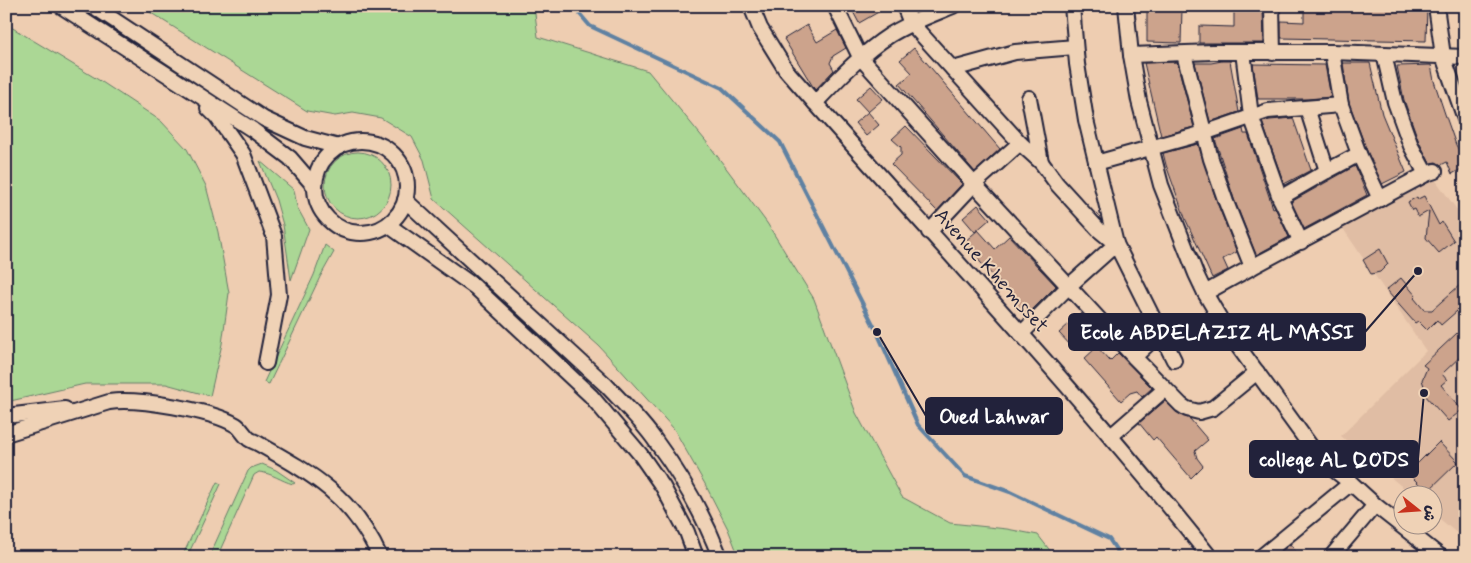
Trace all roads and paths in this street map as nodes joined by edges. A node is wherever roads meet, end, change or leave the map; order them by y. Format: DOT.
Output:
graph roads {
  1 [pos="61,6"];
  2 [pos="93,6"];
  3 [pos="751,6"];
  4 [pos="835,6"];
  5 [pos="904,6"];
  6 [pos="953,6"];
  7 [pos="1072,6"];
  8 [pos="1126,6"];
  9 [pos="1272,6"];
  10 [pos="1436,6"];
  11 [pos="911,23"];
  12 [pos="1075,47"];
  13 [pos="1243,52"];
  14 [pos="1332,52"];
  15 [pos="1273,53"];
  16 [pos="1184,54"];
  17 [pos="1384,54"];
  18 [pos="1131,55"];
  19 [pos="1443,56"];
  20 [pos="1465,57"];
  21 [pos="860,58"];
  22 [pos="954,69"];
  23 [pos="191,91"];
  24 [pos="1030,98"];
  25 [pos="815,102"];
  26 [pos="1341,104"];
  27 [pos="1307,108"];
  28 [pos="1251,116"];
  29 [pos="1465,120"];
  30 [pos="1204,133"];
  31 [pos="1020,143"];
  32 [pos="340,147"];
  33 [pos="1152,148"];
  34 [pos="1359,154"];
  35 [pos="1041,162"];
  36 [pos="1096,163"];
  37 [pos="1327,171"];
  38 [pos="974,184"];
  39 [pos="316,187"];
  40 [pos="1280,198"];
  41 [pos="1380,199"];
  42 [pos="405,200"];
  43 [pos="388,225"];
  44 [pos="930,232"];
  45 [pos="1301,242"];
  46 [pos="1116,244"];
  47 [pos="1252,268"];
  48 [pos="1069,286"];
  49 [pos="1205,293"];
  50 [pos="1161,332"];
  51 [pos="1021,334"];
  52 [pos="1134,357"];
  53 [pos="1174,360"];
  54 [pos="266,363"];
  55 [pos="1258,372"];
  56 [pos="1165,389"];
  57 [pos="91,407"];
  58 [pos="6,416"];
  59 [pos="6,434"];
  60 [pos="1111,436"];
  61 [pos="1351,483"];
  62 [pos="1375,505"];
  63 [pos="380,557"];
  64 [pos="696,557"];
  65 [pos="720,557"];
  66 [pos="1210,557"];
  67 [pos="1261,557"];
  68 [pos="1331,557"];
  69 [pos="1441,557"];
  1 -- 23 [label="street"];
  2 -- 32 [label="street"];
  3 -- 25 [label="street, Avenue Khemsset"];
  4 -- 21 [label="street"];
  5 -- 11 [label="street"];
  6 -- 11 [label="street"];
  7 -- 12 [label="street"];
  8 -- 18 [label="street"];
  9 -- 15 [label="street"];
  10 -- 19 [label="street"];
  11 -- 21 [label="street"];
  11 -- 22 [label="street"];
  12 -- 22 [label="street"];
  12 -- 36 [label="street"];
  13 -- 15 [label="street"];
  13 -- 16 [label="street"];
  13 -- 28 [label="street"];
  14 -- 15 [label="street"];
  14 -- 17 [label="street"];
  14 -- 26 [label="street"];
  16 -- 18 [label="street"];
  16 -- 30 [label="street"];
  17 -- 19 [label="street"];
  17 -- 41 [label="street"];
  18 -- 33 [label="street"];
  19 -- 20 [label="street"];
  19 -- 29 [label="street"];
  21 -- 25 [label="street"];
  21 -- 38 [label="street"];
  22 -- 31 [label="street"];
  23 -- 39 [label="street"];
  23 -- 54 [label="street"];
  24 -- 35 [label="street"];
  25 -- 44 [label="street, Avenue Khemsset"];
  26 -- 27 [label="street"];
  26 -- 34 [label="street"];
  27 -- 28 [label="street"];
  27 -- 37 [label="street"];
  28 -- 30 [label="street"];
  28 -- 40 [label="street"];
  30 -- 33 [label="street"];
  30 -- 47 [label="street"];
  31 -- 35 [label="street"];
  31 -- 38 [label="street"];
  32 -- 39 [label="street"];
  32 -- 42 [label="street"];
  33 -- 36 [label="street"];
  33 -- 49 [label="street"];
  34 -- 37 [label="street"];
  34 -- 41 [label="street"];
  35 -- 46 [label="street"];
  36 -- 46 [label="street"];
  37 -- 40 [label="street"];
  38 -- 44 [label="street"];
  38 -- 48 [label="street"];
  39 -- 43 [label="street"];
  40 -- 45 [label="street"];
  41 -- 45 [label="street"];
  42 -- 43 [label="street"];
  42 -- 65 [label="street"];
  43 -- 64 [label="street"];
  44 -- 51 [label="street, Avenue Khemsset"];
  45 -- 47 [label="street"];
  46 -- 48 [label="street"];
  46 -- 50 [label="street"];
  47 -- 49 [label="street"];
  48 -- 51 [label="street"];
  48 -- 52 [label="street"];
  49 -- 55 [label="street"];
  50 -- 52 [label="street"];
  50 -- 53 [label="street"];
  51 -- 60 [label="street, Avenue Khemsset"];
  52 -- 56 [label="street"];
  55 -- 56 [label="street"];
  55 -- 61 [label="street"];
  56 -- 60 [label="street"];
  57 -- 58 [label="street"];
  57 -- 59 [label="street"];
  57 -- 63 [label="street"];
  60 -- 66 [label="street, Avenue Khemsset"];
  61 -- 62 [label="street"];
  61 -- 67 [label="street"];
  62 -- 68 [label="street"];
  62 -- 69 [label="street"];
}
